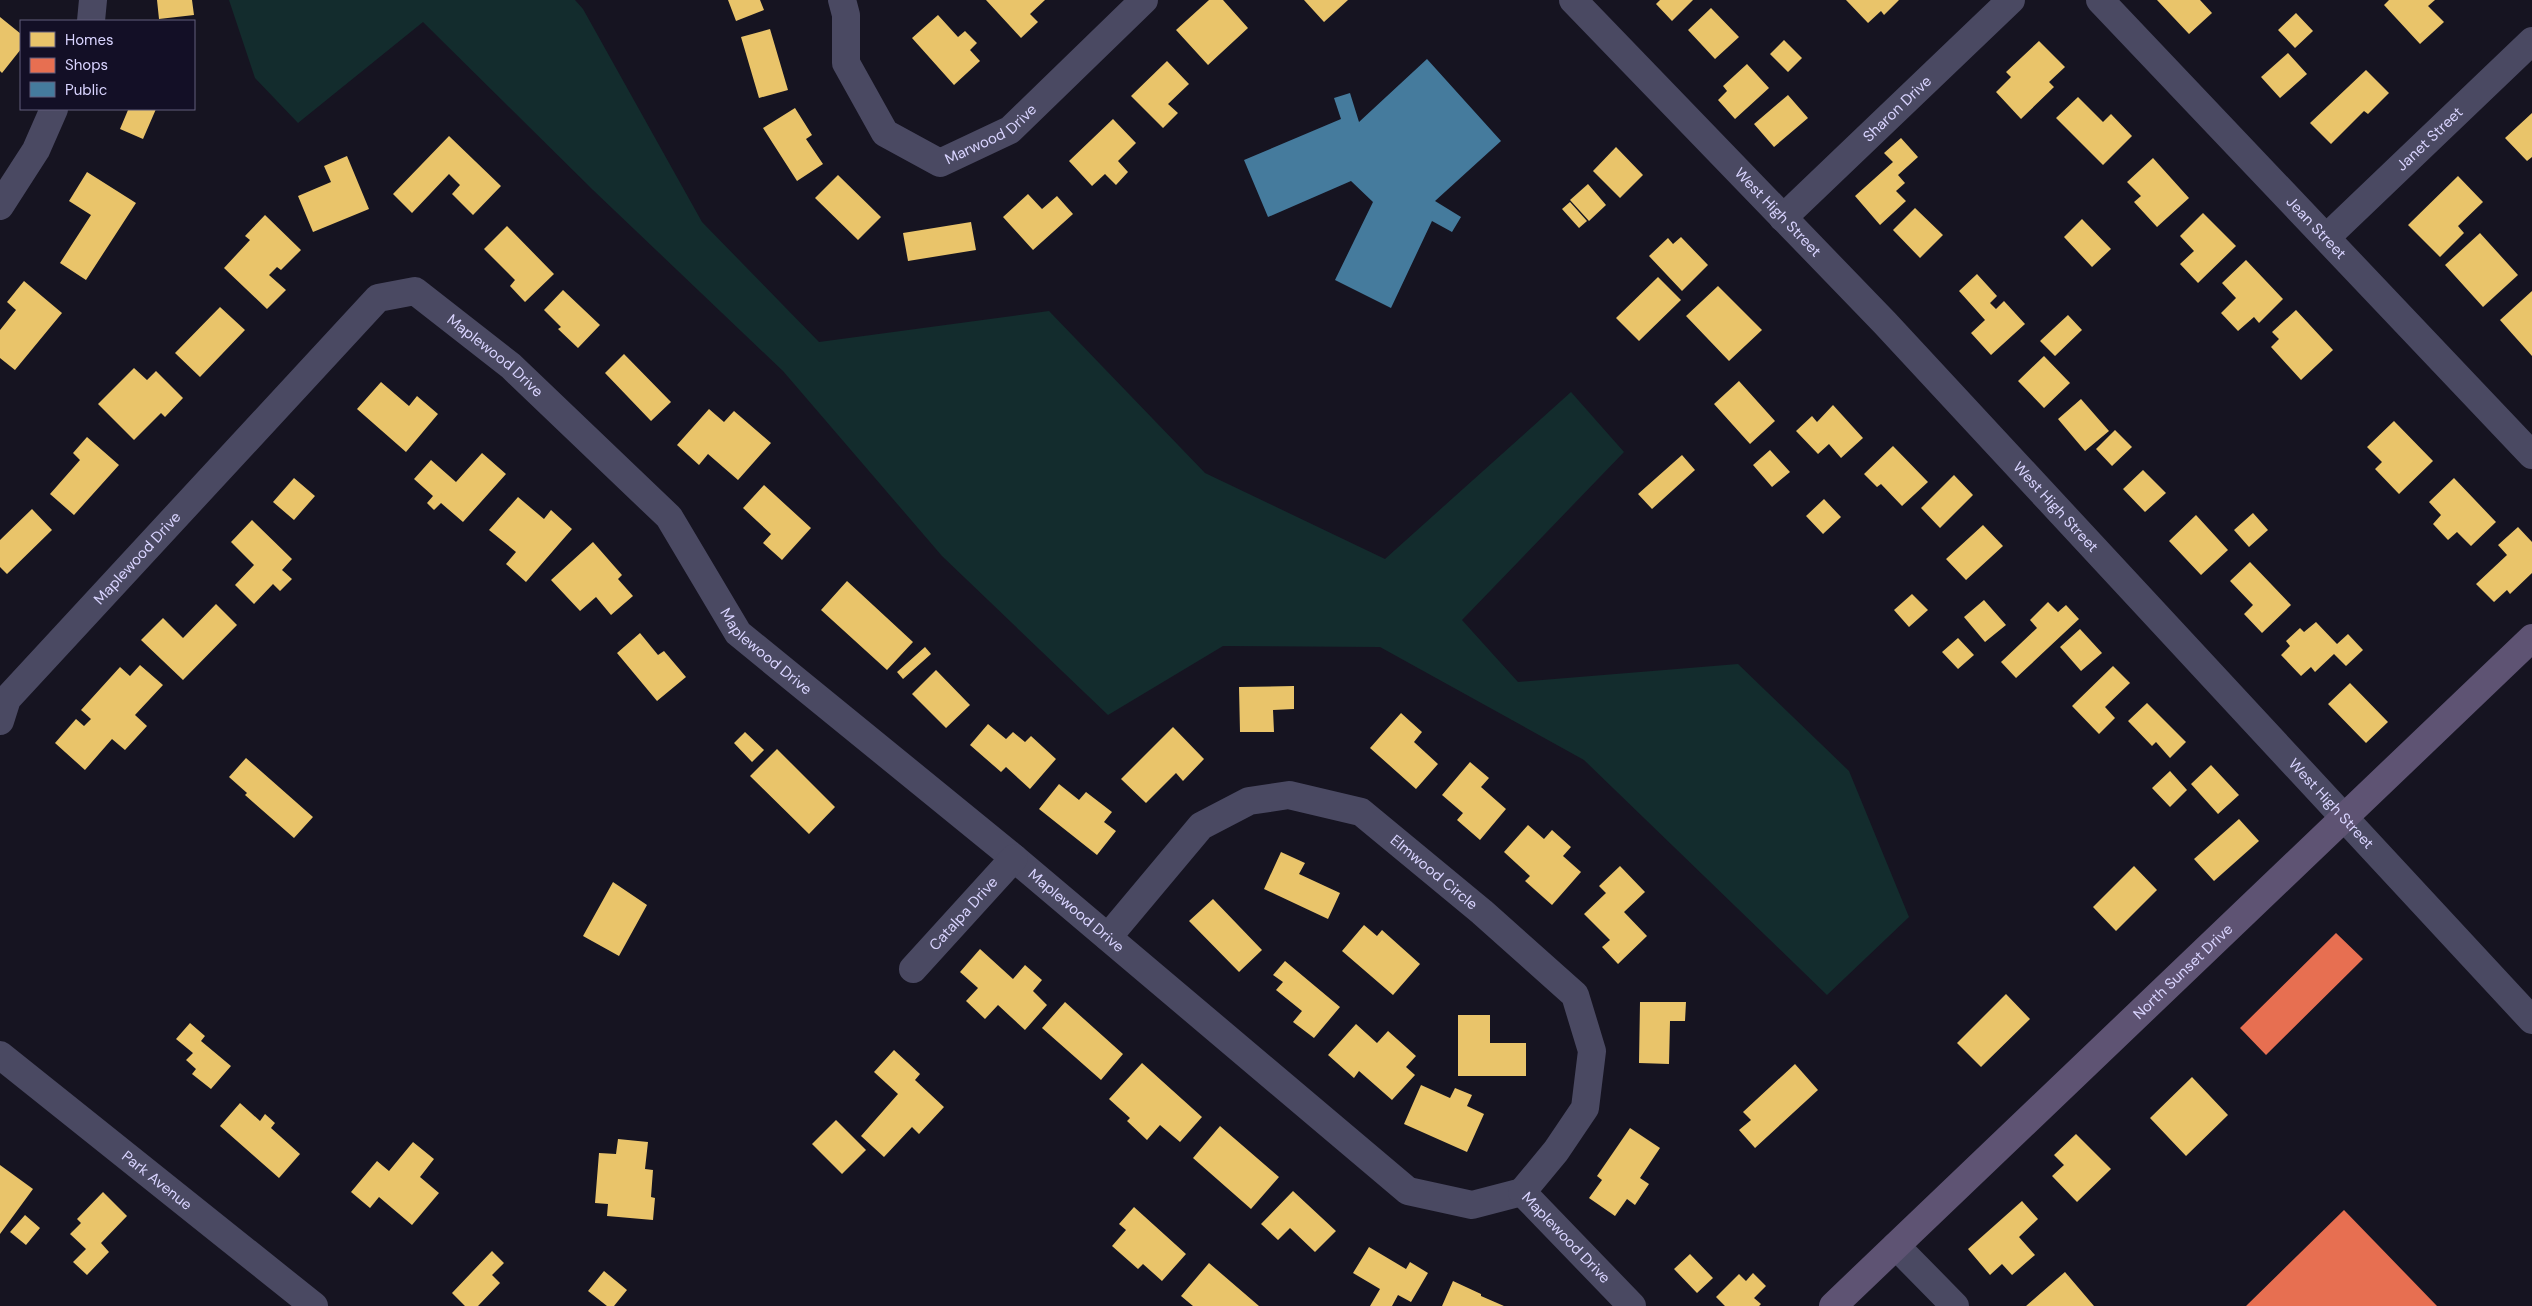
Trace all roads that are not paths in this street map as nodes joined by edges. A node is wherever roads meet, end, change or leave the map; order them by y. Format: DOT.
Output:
graph roads {
  1 [pos="93,0"];
  2 [pos="842,0"];
  3 [pos="1144,0"];
  4 [pos="1573,0"];
  5 [pos="2011,0"];
  6 [pos="2100,0"];
  7 [pos="91,20"];
  8 [pos="2532,41"];
  9 [pos="54,110"];
  10 [pos="0,206"];
  11 [pos="1783,218"];
  12 [pos="2327,237"];
  13 [pos="2532,455"];
  14 [pos="2532,638"];
  15 [pos="0,721"];
  16 [pos="2345,818"];
  17 [pos="1014,858"];
  18 [pos="1108,937"];
  19 [pos="913,969"];
  20 [pos="2532,1020"];
  21 [pos="0,1055"];
  22 [pos="1522,1192"];
  23 [pos="1896,1246"];
  24 [pos="314,1306"];
  25 [pos="1632,1306"];
  26 [pos="1833,1306"];
  27 [pos="1956,1306"];
  1 -- 7 [label="street"];
  2 -- 3 [label="street, Marwood Drive"];
  4 -- 11 [label="street, West High Street"];
  5 -- 11 [label="street, Sharon Drive"];
  6 -- 12 [label="street, Jean Street"];
  8 -- 12 [label="street, Janet Street"];
  9 -- 10 [label="street"];
  11 -- 16 [label="street, West High Street"];
  12 -- 13 [label="street, Jean Street"];
  14 -- 16 [label="main road, North Sunset Drive"];
  15 -- 17 [label="street, Maplewood Drive"];
  16 -- 20 [label="street, West High Street"];
  16 -- 23 [label="main road, North Sunset Drive"];
  17 -- 18 [label="street, Maplewood Drive"];
  17 -- 19 [label="street, Catalpa Drive"];
  18 -- 22 [label="street, Maplewood Drive"];
  18 -- 22 [label="street, Elmwood Circle"];
  21 -- 24 [label="street, Park Avenue"];
  22 -- 25 [label="street, Maplewood Drive"];
  23 -- 26 [label="main road, North Sunset Drive"];
  23 -- 27 [label="street"];
}
